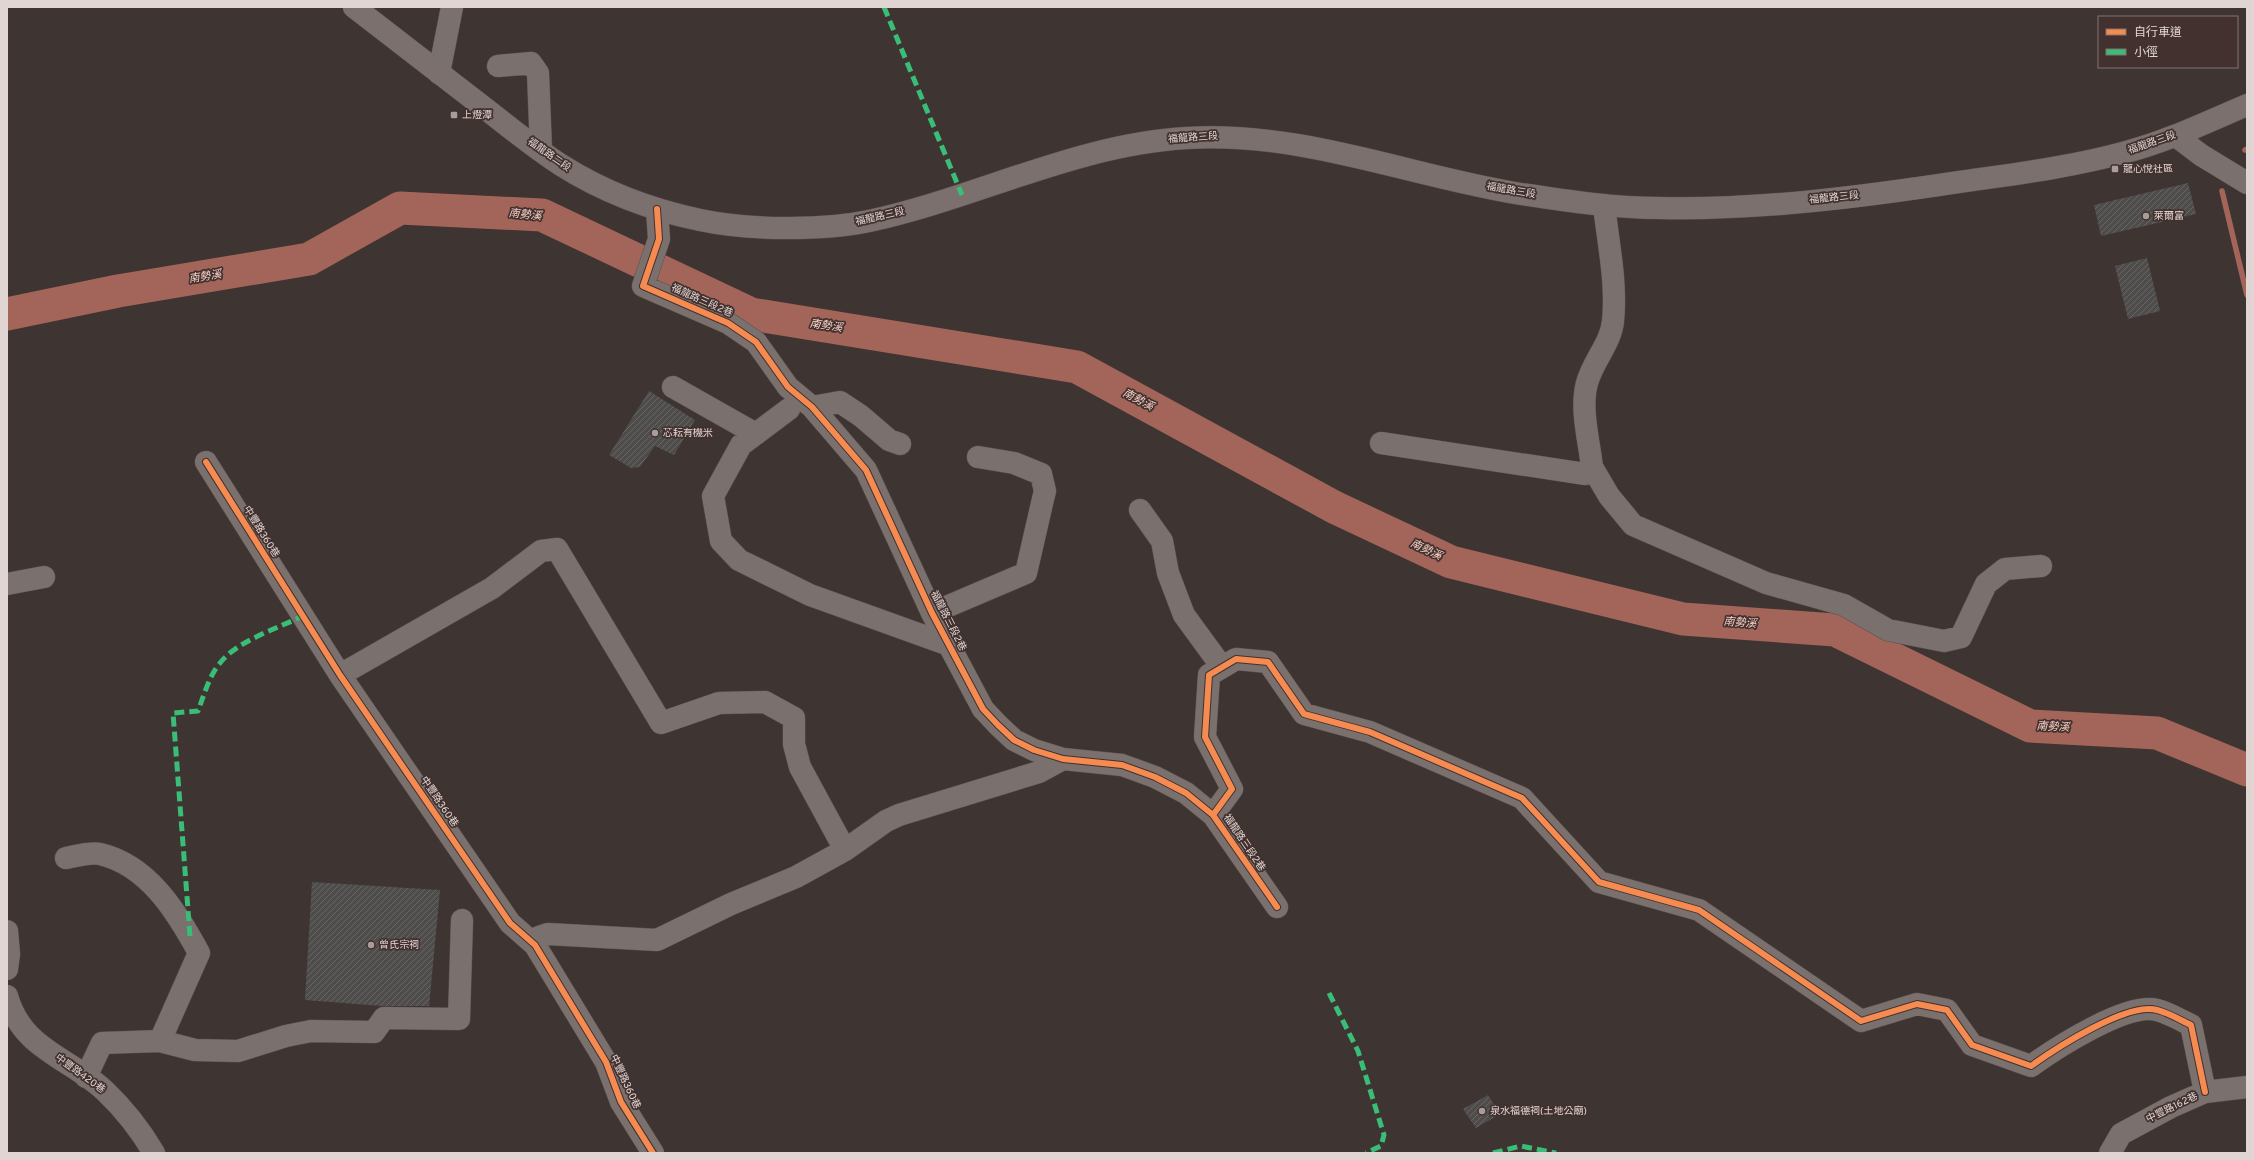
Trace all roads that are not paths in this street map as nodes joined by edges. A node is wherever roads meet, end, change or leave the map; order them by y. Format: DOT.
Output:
graph roads {
  1 [pos="354,7"];
  2 [pos="452,7"];
  3 [pos="498,66"];
  4 [pos="439,73"];
  5 [pos="2247,106"];
  6 [pos="2176,136"];
  7 [pos="541,150"];
  8 [pos="2247,183"];
  9 [pos="1604,205"];
  10 [pos="657,209"];
  11 [pos="779,227"];
  12 [pos="673,387"];
  13 [pos="812,407"];
  14 [pos="789,409"];
  15 [pos="756,434"];
  16 [pos="1381,443"];
  17 [pos="900,444"];
  18 [pos="978,457"];
  19 [pos="206,462"];
  20 [pos="1592,467"];
  21 [pos="1140,510"];
  22 [pos="2041,566"];
  23 [pos="44,577"];
  24 [pos="7,584"];
  25 [pos="932,613"];
  26 [pos="949,645"];
  27 [pos="1222,667"];
  28 [pos="340,674"];
  29 [pos="1063,759"];
  30 [pos="1213,815"];
  31 [pos="845,850"];
  32 [pos="66,858"];
  33 [pos="1277,908"];
  34 [pos="462,920"];
  35 [pos="7,931"];
  36 [pos="535,945"];
  37 [pos="7,969"];
  38 [pos="7,996"];
  39 [pos="160,1041"];
  40 [pos="86,1077"];
  41 [pos="2247,1087"];
  42 [pos="2205,1092"];
  43 [pos="154,1153"];
  44 [pos="653,1153"];
  45 [pos="2110,1153"];
  1 -- 4 [label="main road, 福龍路二段"];
  2 -- 4 [label="street"];
  3 -- 7 [label="street"];
  4 -- 7 [label="main road, 福龍路二段"];
  5 -- 6 [label="main road, 福龍路三段"];
  6 -- 8 [label="street"];
  6 -- 9 [label="main road, 福龍路三段"];
  7 -- 10 [label="main road, 福龍路二段"];
  9 -- 11 [label="main road, 福龍路三段"];
  9 -- 20 [label="street"];
  10 -- 11 [label="main road, 福龍路二段"];
  10 -- 13 [label="street, 福龍路三段2巷"];
  12 -- 15 [label="street"];
  13 -- 17 [label="street"];
  13 -- 25 [label="street, 福龍路三段2巷"];
  14 -- 15 [label="street"];
  15 -- 26 [label="street"];
  16 -- 20 [label="street"];
  18 -- 25 [label="street"];
  19 -- 28 [label="street, 中豐路360巷"];
  20 -- 22 [label="street"];
  21 -- 27 [label="street"];
  23 -- 24 [label="street"];
  25 -- 26 [label="street, 福龍路三段2巷"];
  26 -- 29 [label="street, 福龍路三段2巷"];
  27 -- 30 [label="street"];
  27 -- 42 [label="street"];
  28 -- 31 [label="street"];
  28 -- 36 [label="street, 中豐路360巷"];
  29 -- 30 [label="street, 福龍路三段2巷"];
  29 -- 31 [label="street"];
  30 -- 33 [label="street, 福龍路三段2巷"];
  31 -- 36 [label="street"];
  32 -- 39 [label="street"];
  34 -- 39 [label="street"];
  35 -- 37 [label="street"];
  36 -- 44 [label="street, 中豐路360巷"];
  38 -- 40 [label="street, 中豐路420巷"];
  39 -- 40 [label="street"];
  40 -- 43 [label="street, 中豐路420巷"];
  41 -- 42 [label="street, 中豐路162巷"];
  42 -- 45 [label="street, 中豐路162巷"];
}
